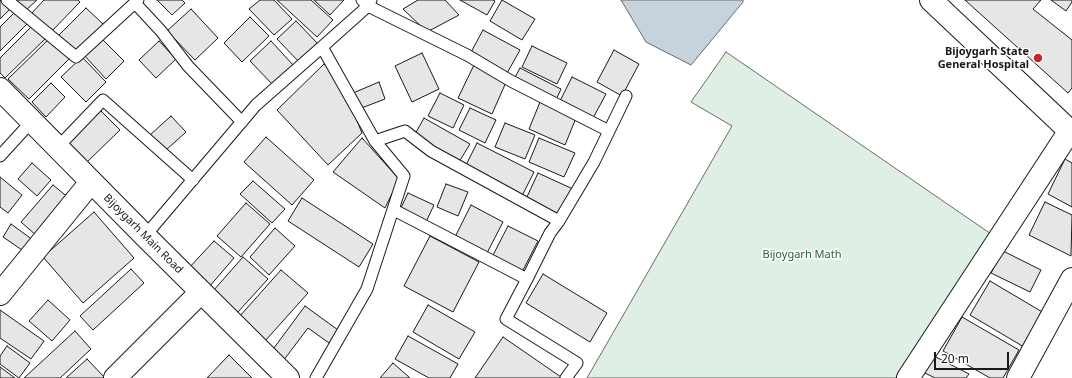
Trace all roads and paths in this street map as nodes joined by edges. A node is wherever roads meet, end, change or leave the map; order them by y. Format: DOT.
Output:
graph roads {
  1 [pos="7,0"];
  2 [pos="930,0"];
  3 [pos="137,1"];
  4 [pos="367,2"];
  5 [pos="322,47"];
  6 [pos="0,88"];
  7 [pos="626,96"];
  8 [pos="32,121"];
  9 [pos="242,122"];
  10 [pos="609,130"];
  11 [pos="1071,131"];
  12 [pos="375,141"];
  13 [pos="57,148"];
  14 [pos="0,156"];
  15 [pos="193,180"];
  16 [pos="91,182"];
  17 [pos="394,210"];
  18 [pos="559,221"];
  19 [pos="145,236"];
  20 [pos="1072,278"];
  21 [pos="527,279"];
  22 [pos="201,292"];
  23 [pos="0,294"];
  24 [pos="115,378"];
  25 [pos="288,378"];
  26 [pos="316,378"];
  27 [pos="566,378"];
  28 [pos="908,378"];
  29 [pos="1018,378"];
  1 -- 3 [label="lane"];
  2 -- 11 [label="street"];
  3 -- 9 [label="lane"];
  4 -- 5 [label="lane"];
  4 -- 10 [label="lane"];
  5 -- 9 [label="lane"];
  5 -- 12 [label="lane"];
  6 -- 8 [label="street, Bijoygarh Main Road"];
  7 -- 10 [label="lane"];
  8 -- 13 [label="street, Bijoygarh Main Road"];
  8 -- 14 [label="lane"];
  9 -- 15 [label="lane"];
  10 -- 18 [label="lane"];
  11 -- 28 [label="street"];
  12 -- 17 [label="lane"];
  12 -- 18 [label="lane"];
  13 -- 15 [label="lane"];
  13 -- 16 [label="street, Bijoygarh Main Road"];
  15 -- 19 [label="lane"];
  16 -- 19 [label="street, Bijoygarh Main Road"];
  16 -- 23 [label="street"];
  17 -- 21 [label="lane"];
  17 -- 26 [label="lane"];
  18 -- 21 [label="lane"];
  19 -- 22 [label="street, Bijoygarh Main Road"];
  20 -- 29 [label="street"];
  21 -- 27 [label="lane"];
  22 -- 24 [label="street"];
  22 -- 25 [label="street, Bijoygarh Main Road"];
}
